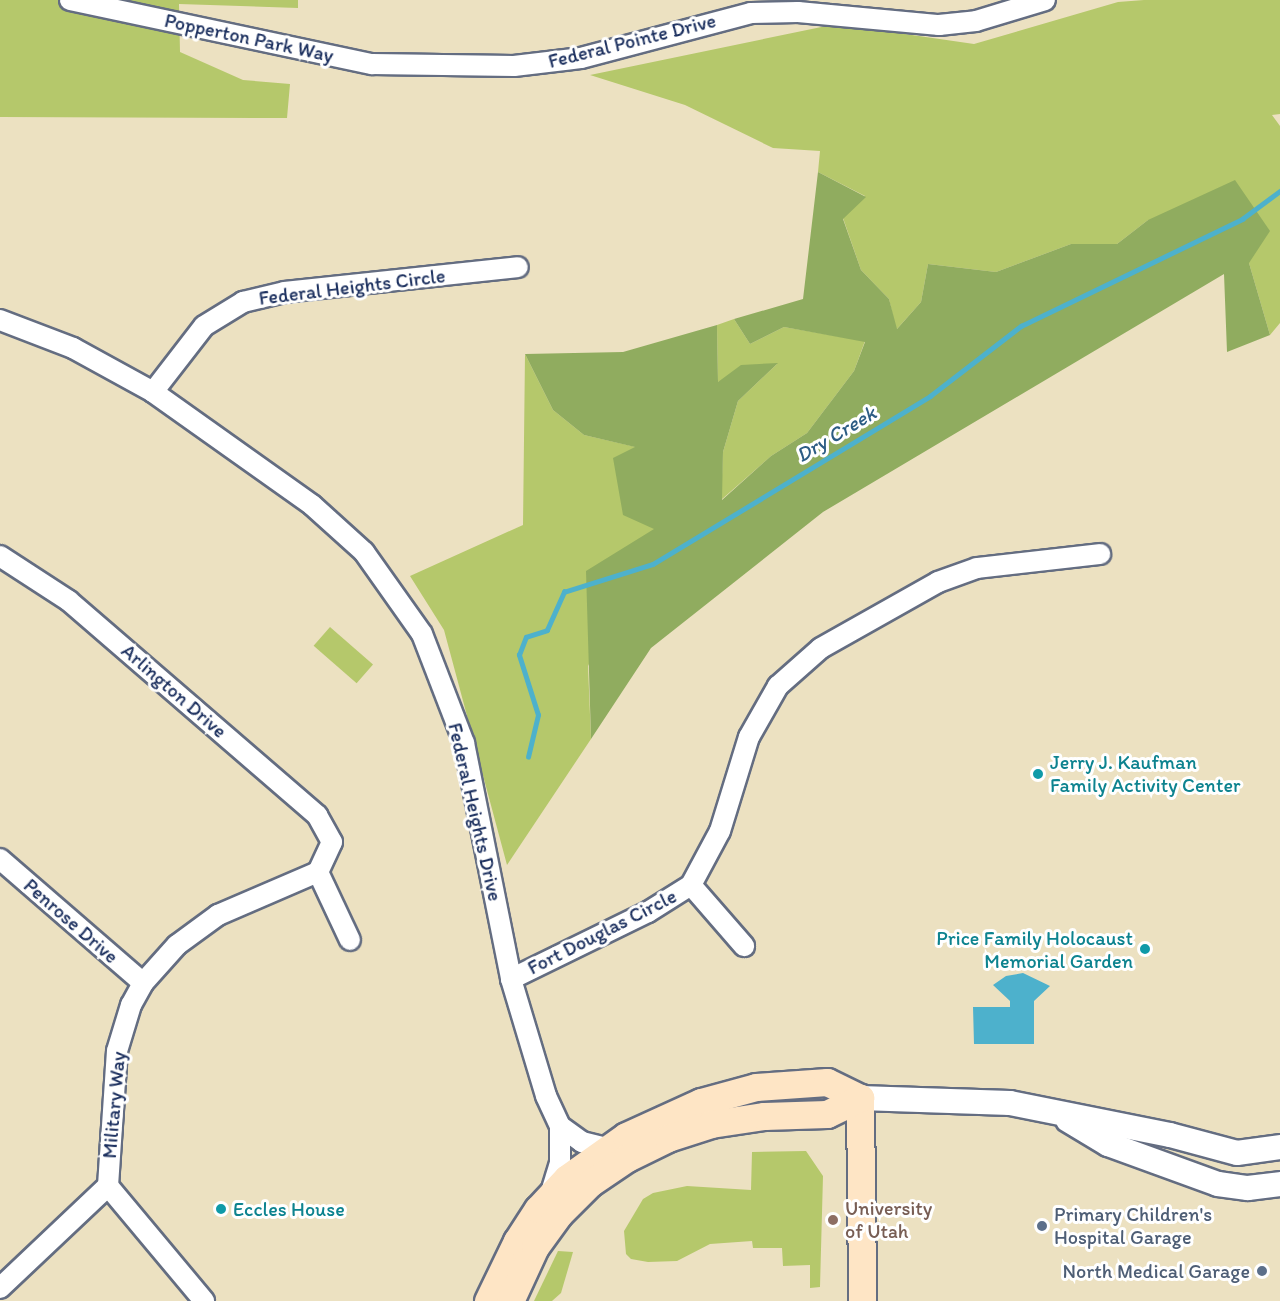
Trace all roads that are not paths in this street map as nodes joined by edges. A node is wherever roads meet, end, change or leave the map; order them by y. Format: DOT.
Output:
graph roads {
  1 [pos="70,0"];
  2 [pos="1045,0"];
  3 [pos="748,7"];
  4 [pos="357,62"];
  5 [pos="518,267"];
  6 [pos="0,320"];
  7 [pos="153,392"];
  8 [pos="1100,554"];
  9 [pos="0,556"];
  10 [pos="0,859"];
  11 [pos="318,872"];
  12 [pos="691,885"];
  13 [pos="351,940"];
  14 [pos="744,945"];
  15 [pos="512,979"];
  16 [pos="143,982"];
  17 [pos="860,1098"];
  18 [pos="1062,1115"];
  19 [pos="560,1126"];
  20 [pos="1280,1147"];
  21 [pos="606,1148"];
  22 [pos="1280,1184"];
  23 [pos="108,1186"];
  24 [pos="550,1194"];
  25 [pos="0,1288"];
  26 [pos="204,1301"];
  27 [pos="488,1301"];
  28 [pos="510,1301"];
  29 [pos="862,1301"];
  1 -- 4 [label="street, Popperton Park Way"];
  2 -- 3 [label="street, Federal Pointe Drive"];
  3 -- 4 [label="street, Federal Pointe Drive"];
  5 -- 7 [label="street, Federal Heights Circle"];
  6 -- 7 [label="street, Federal Heights Drive"];
  7 -- 15 [label="street, Federal Heights Drive"];
  8 -- 12 [label="street, Fort Douglas Circle"];
  9 -- 11 [label="street, Arlington Drive"];
  10 -- 16 [label="street, Penrose Drive"];
  11 -- 13 [label="street"];
  11 -- 16 [label="street, Military Way"];
  12 -- 14 [label="street, Fort Douglas Circle"];
  12 -- 15 [label="street, Fort Douglas Circle"];
  15 -- 19 [label="street, Federal Heights Drive"];
  16 -- 23 [label="street, Military Way"];
  17 -- 18 [label="street"];
  17 -- 21 [label="main road"];
  17 -- 28 [label="main road"];
  17 -- 29 [label="main road"];
  18 -- 20 [label="street"];
  18 -- 22 [label="street"];
  19 -- 21 [label="street"];
  19 -- 24 [label="street, Federal Heights Drive"];
  21 -- 24 [label="main road"];
  23 -- 25 [label="street, Military Way"];
  23 -- 26 [label="street"];
  24 -- 27 [label="main road"];
}
